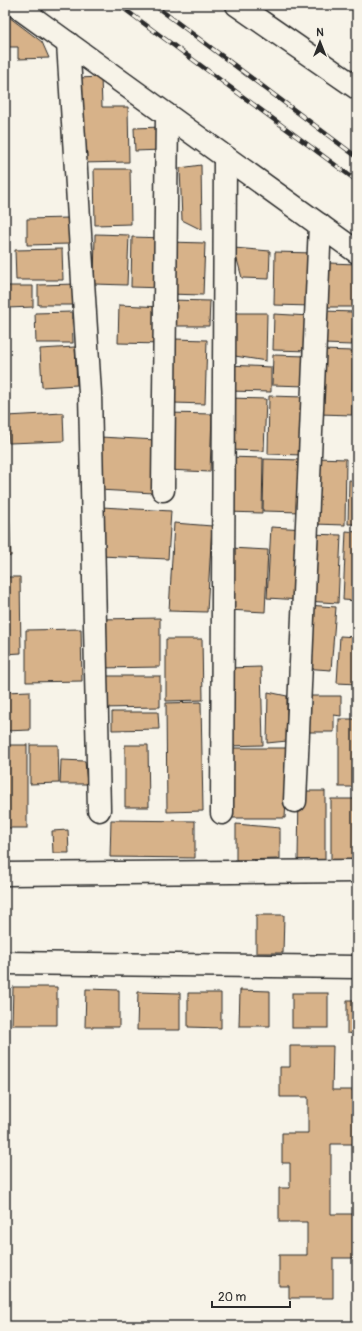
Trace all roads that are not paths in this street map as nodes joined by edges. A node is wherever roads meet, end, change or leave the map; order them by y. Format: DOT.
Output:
graph roads {
  1 [pos="15,5"];
  2 [pos="238,5"];
  3 [pos="68,43"];
  4 [pos="357,88"];
  5 [pos="167,115"];
  6 [pos="225,157"];
  7 [pos="320,225"];
  8 [pos="357,252"];
  9 [pos="163,490"];
  10 [pos="295,801"];
  11 [pos="99,810"];
  12 [pos="222,814"];
  13 [pos="357,872"];
  14 [pos="5,874"];
  15 [pos="5,962"];
  16 [pos="357,967"];
  1 -- 3 [label="street"];
  2 -- 4 [label="street"];
  3 -- 5 [label="street"];
  3 -- 11 [label="street"];
  5 -- 6 [label="street"];
  5 -- 9 [label="street"];
  6 -- 7 [label="street"];
  6 -- 12 [label="street"];
  7 -- 8 [label="street"];
  7 -- 10 [label="street"];
  13 -- 14 [label="street"];
  15 -- 16 [label="street"];
}
